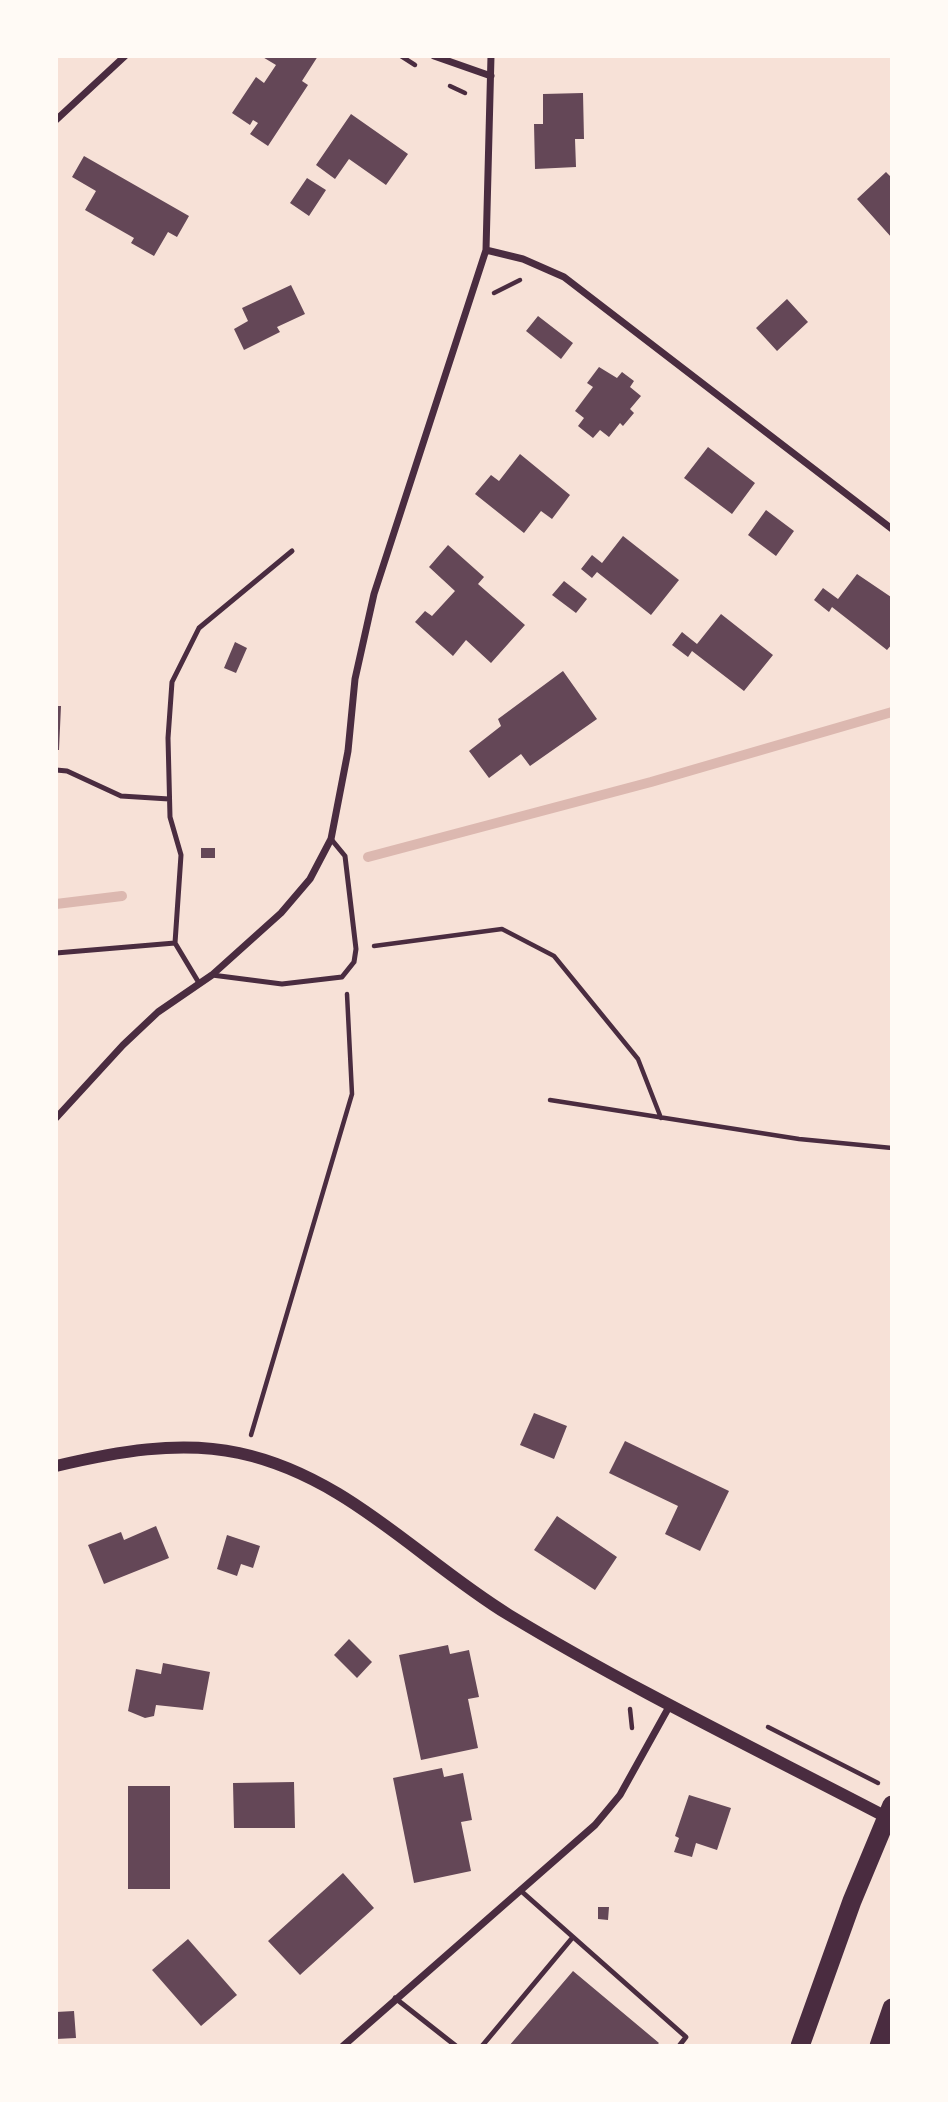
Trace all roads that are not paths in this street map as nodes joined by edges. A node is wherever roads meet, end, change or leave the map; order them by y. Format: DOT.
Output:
graph roads {
  1 [pos="125,56"];
  2 [pos="434,56"];
  3 [pos="491,56"];
  4 [pos="491,76"];
  5 [pos="56,120"];
  6 [pos="486,250"];
  7 [pos="892,529"];
  8 [pos="292,551"];
  9 [pos="56,770"];
  10 [pos="169,799"];
  11 [pos="331,839"];
  12 [pos="175,943"];
  13 [pos="56,953"];
  14 [pos="212,975"];
  15 [pos="199,983"];
  16 [pos="56,1118"];
  17 [pos="56,1466"];
  18 [pos="671,1704"];
  19 [pos="892,1805"];
  20 [pos="892,1820"];
  21 [pos="520,1890"];
  22 [pos="573,1937"];
  23 [pos="395,1998"];
  24 [pos="892,2008"];
  25 [pos="343,2046"];
  26 [pos="456,2046"];
  27 [pos="482,2046"];
  28 [pos="679,2046"];
  29 [pos="800,2046"];
  30 [pos="879,2046"];
  1 -- 5 [label="street"];
  2 -- 4 [label="street"];
  3 -- 4 [label="street"];
  4 -- 6 [label="street"];
  6 -- 7 [label="street"];
  6 -- 11 [label="street"];
  8 -- 10 [label="lane"];
  9 -- 10 [label="lane"];
  10 -- 12 [label="lane"];
  11 -- 14 [label="street"];
  11 -- 14 [label="lane"];
  12 -- 13 [label="lane"];
  12 -- 15 [label="lane"];
  14 -- 15 [label="street"];
  15 -- 16 [label="street"];
  17 -- 18 [label="street"];
  18 -- 20 [label="street"];
  18 -- 21 [label="street"];
  19 -- 29 [label="highway"];
  21 -- 22 [label="lane"];
  21 -- 23 [label="street"];
  22 -- 27 [label="lane"];
  22 -- 28 [label="lane"];
  23 -- 25 [label="street"];
  23 -- 26 [label="lane"];
  24 -- 30 [label="highway"];
}
